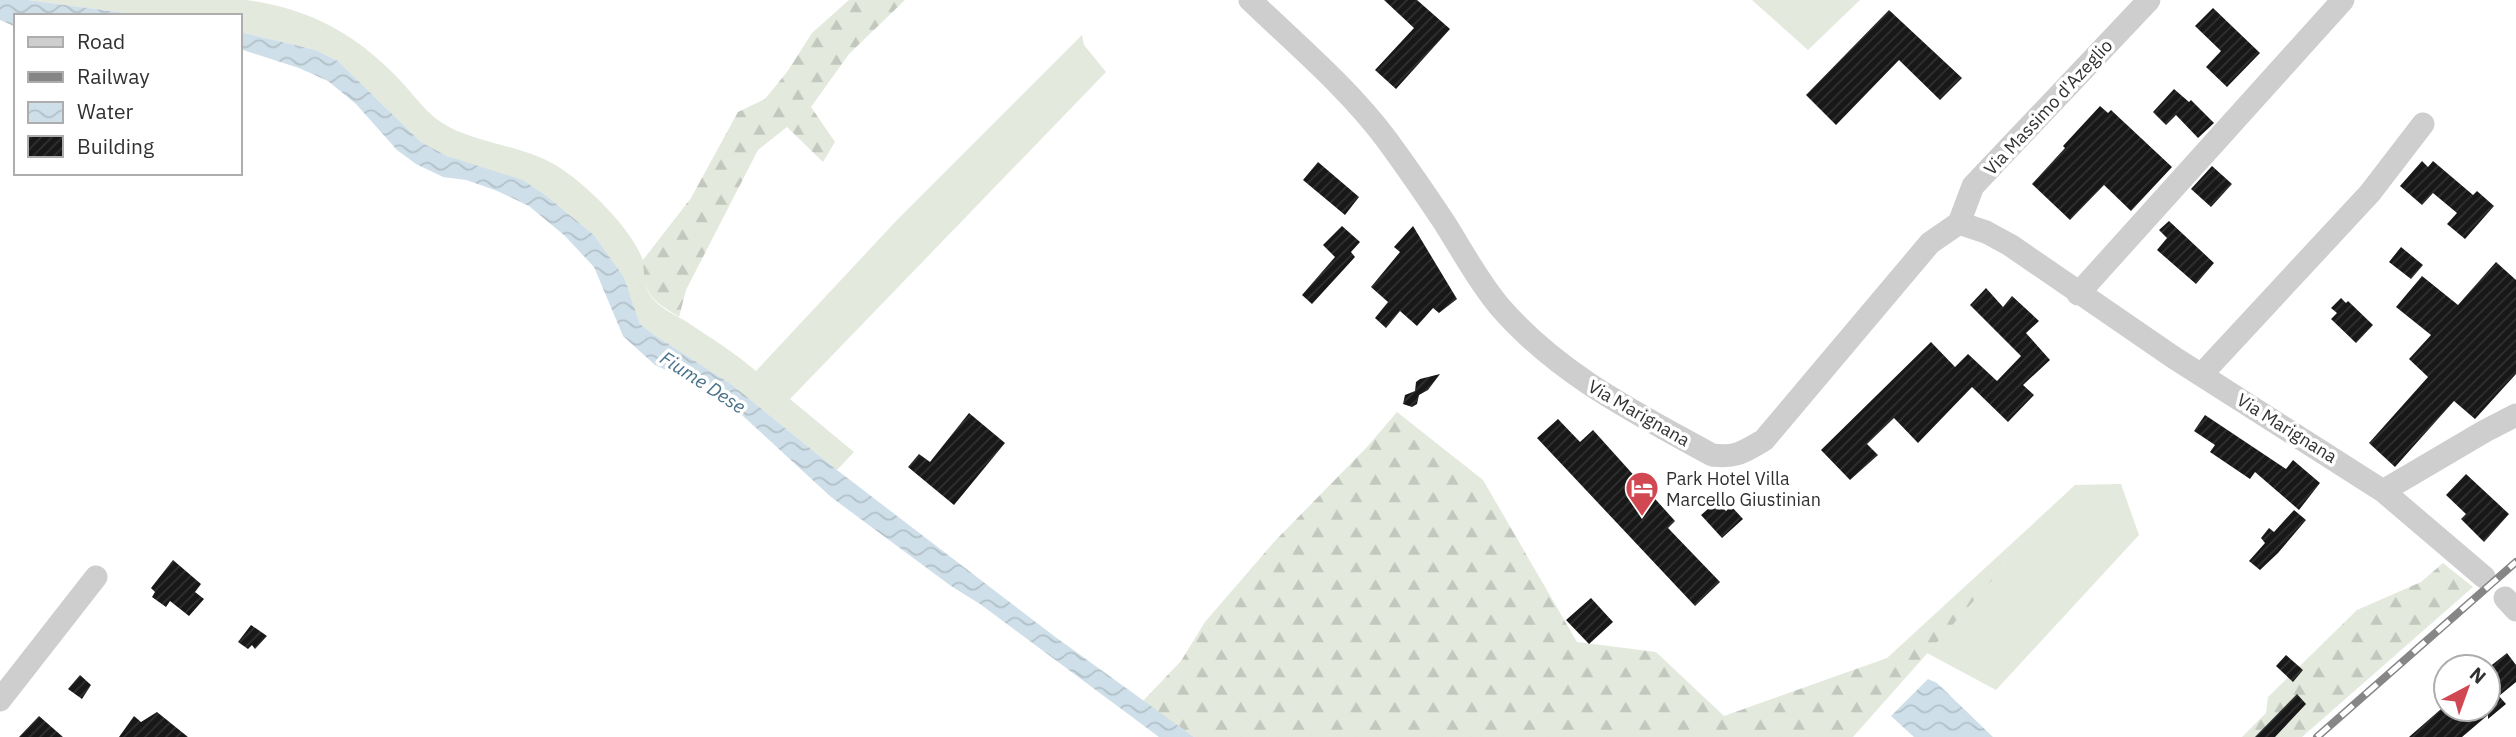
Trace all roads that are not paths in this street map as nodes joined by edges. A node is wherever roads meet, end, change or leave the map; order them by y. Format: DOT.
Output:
graph roads {
  1 [pos="1250,0"];
  2 [pos="2149,0"];
  3 [pos="2343,0"];
  4 [pos="2423,124"];
  5 [pos="1959,223"];
  6 [pos="2078,294"];
  7 [pos="2201,375"];
  8 [pos="2516,415"];
  9 [pos="2383,491"];
  10 [pos="96,577"];
  11 [pos="2484,577"];
  12 [pos="0,700"];
  1 -- 5 [label="street, Via Marignana"];
  2 -- 5 [label="street, Via Massimo d'Azeglio"];
  3 -- 6 [label="street"];
  4 -- 7 [label="street"];
  5 -- 6 [label="street, Via Marignana"];
  6 -- 7 [label="street, Via Marignana"];
  7 -- 9 [label="street, Via Marignana"];
  8 -- 9 [label="street"];
  9 -- 11 [label="street, Via Marignana"];
  10 -- 12 [label="street"];
}
